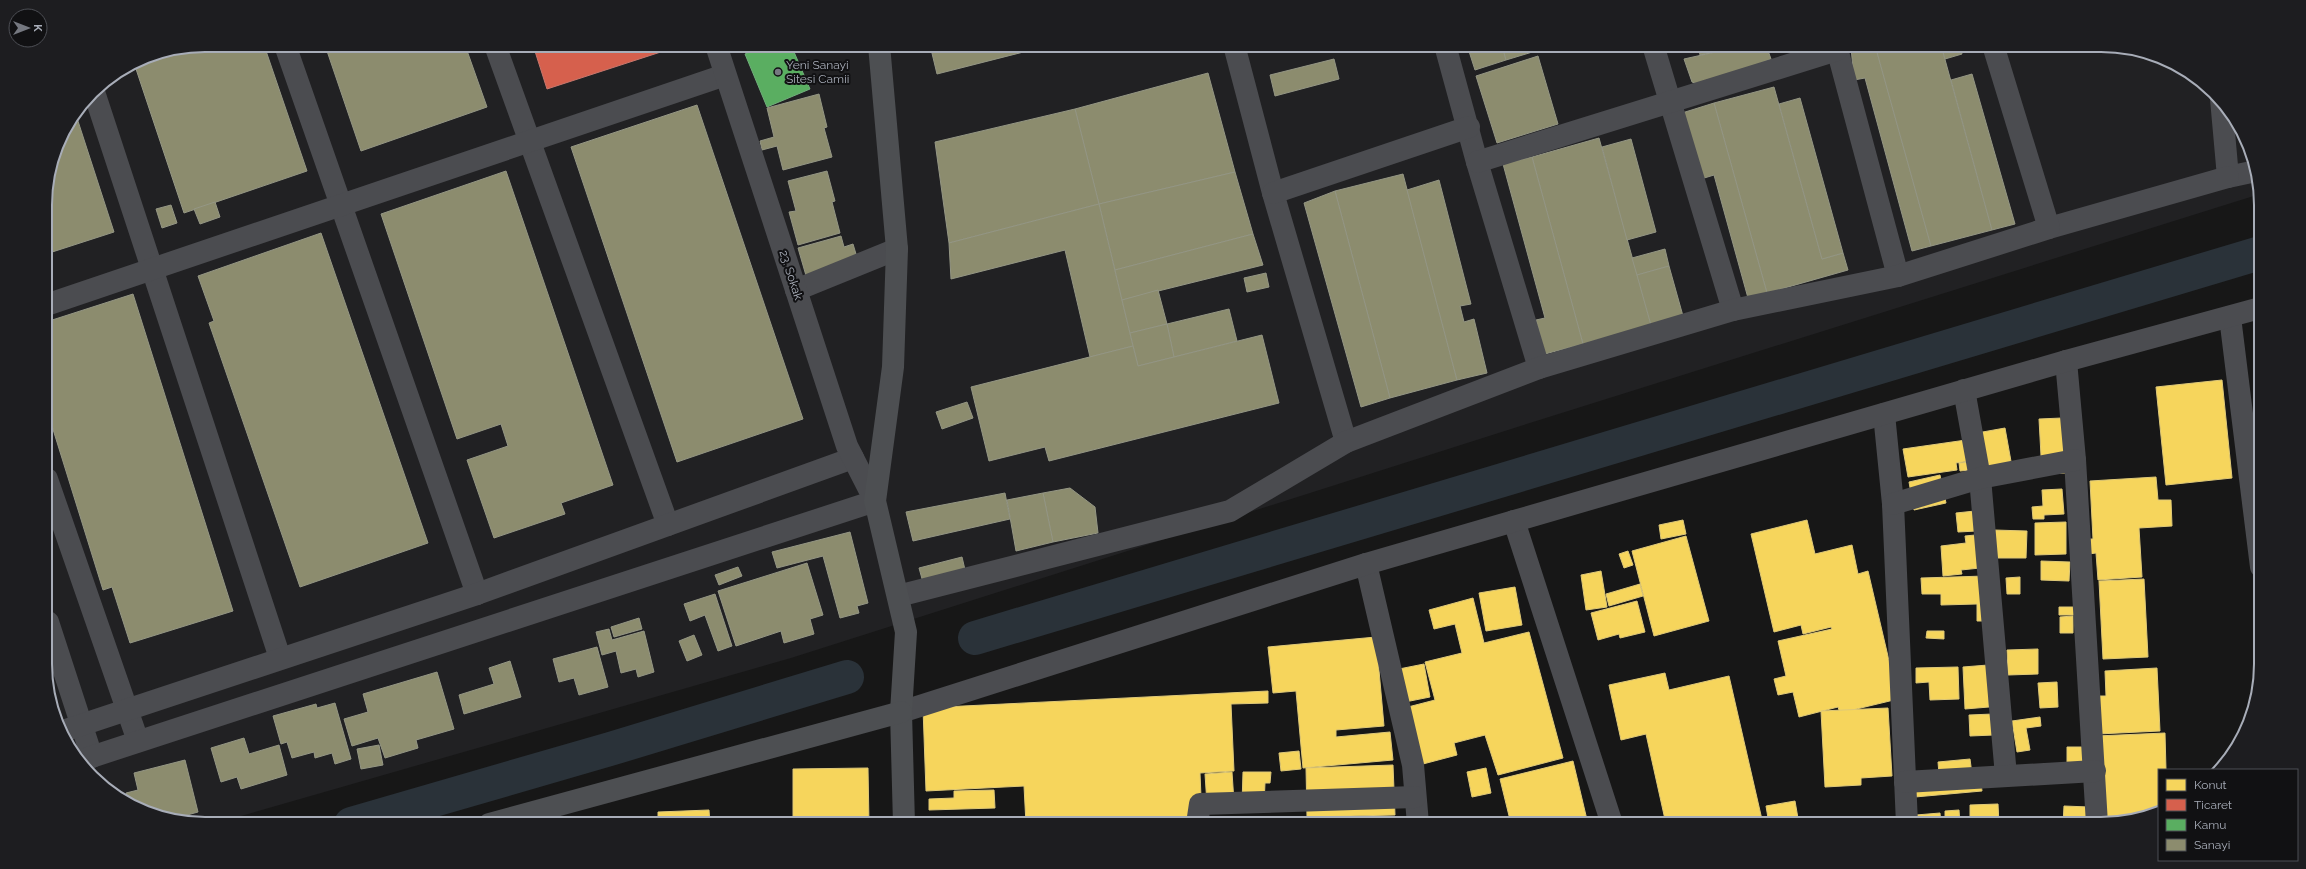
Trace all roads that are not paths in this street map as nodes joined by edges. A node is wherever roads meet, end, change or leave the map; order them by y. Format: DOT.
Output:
graph roads {
  1 [pos="287,52"];
  2 [pos="497,52"];
  3 [pos="718,52"];
  4 [pos="879,52"];
  5 [pos="1236,52"];
  6 [pos="1447,52"];
  7 [pos="1655,52"];
  8 [pos="1824,52"];
  9 [pos="1837,52"];
  10 [pos="1995,52"];
  11 [pos="726,75"];
  12 [pos="96,98"];
  13 [pos="1669,102"];
  14 [pos="2222,112"];
  15 [pos="1469,127"];
  16 [pos="529,141"];
  17 [pos="1477,162"];
  18 [pos="2250,172"];
  19 [pos="2228,177"];
  20 [pos="1272,194"];
  21 [pos="341,205"];
  22 [pos="2049,228"];
  23 [pos="897,249"];
  24 [pos="152,269"];
  25 [pos="1898,276"];
  26 [pos="796,290"];
  27 [pos="52,302"];
  28 [pos="1733,310"];
  29 [pos="2254,310"];
  30 [pos="2230,317"];
  31 [pos="2066,361"];
  32 [pos="1540,368"];
  33 [pos="1964,390"];
  34 [pos="1884,414"];
  35 [pos="1346,442"];
  36 [pos="853,458"];
  37 [pos="2075,460"];
  38 [pos="1980,478"];
  39 [pos="52,493"];
  40 [pos="875,501"];
  41 [pos="1893,504"];
  42 [pos="2254,511"];
  43 [pos="1514,521"];
  44 [pos="668,525"];
  45 [pos="1366,564"];
  46 [pos="477,594"];
  47 [pos="898,596"];
  48 [pos="52,634"];
  49 [pos="280,658"];
  50 [pos="127,709"];
  51 [pos="901,712"];
  52 [pos="82,724"];
  53 [pos="67,729"];
  54 [pos="138,741"];
  55 [pos="85,759"];
  56 [pos="2095,771"];
  57 [pos="2006,776"];
  58 [pos="1905,782"];
  59 [pos="1415,798"];
  60 [pos="514,817"];
  61 [pos="904,817"];
  62 [pos="1198,817"];
  63 [pos="1417,817"];
  64 [pos="1610,817"];
  65 [pos="1906,817"];
  66 [pos="2097,817"];
  1 -- 21 [label="street"];
  2 -- 16 [label="street"];
  3 -- 11 [label="street, 23. Sokak"];
  4 -- 23 [label="main road"];
  5 -- 20 [label="street"];
  6 -- 15 [label="street"];
  7 -- 13 [label="street"];
  8 -- 13 [label="street"];
  9 -- 25 [label="street"];
  10 -- 22 [label="street"];
  11 -- 16 [label="street"];
  11 -- 26 [label="street, 23. Sokak"];
  12 -- 24 [label="street"];
  13 -- 17 [label="street"];
  13 -- 28 [label="street"];
  14 -- 19 [label="street"];
  15 -- 17 [label="street"];
  15 -- 20 [label="street"];
  16 -- 21 [label="street"];
  16 -- 44 [label="street"];
  17 -- 32 [label="street"];
  18 -- 19 [label="street"];
  19 -- 22 [label="street"];
  20 -- 35 [label="street"];
  21 -- 24 [label="street"];
  21 -- 46 [label="street"];
  22 -- 25 [label="street"];
  23 -- 26 [label="street"];
  23 -- 40 [label="main road"];
  24 -- 27 [label="street"];
  24 -- 49 [label="street"];
  25 -- 28 [label="street"];
  26 -- 36 [label="street, 23. Sokak"];
  28 -- 32 [label="street"];
  29 -- 30 [label="street"];
  30 -- 31 [label="street"];
  30 -- 42 [label="street"];
  31 -- 33 [label="street"];
  31 -- 37 [label="street"];
  32 -- 35 [label="street"];
  33 -- 34 [label="street"];
  33 -- 38 [label="street"];
  34 -- 41 [label="street"];
  34 -- 43 [label="street"];
  35 -- 47 [label="street"];
  36 -- 40 [label="street, 23. Sokak"];
  36 -- 44 [label="street"];
  37 -- 38 [label="street"];
  37 -- 56 [label="street"];
  38 -- 41 [label="street"];
  38 -- 57 [label="street"];
  39 -- 50 [label="street"];
  40 -- 47 [label="main road"];
  40 -- 54 [label="street"];
  41 -- 58 [label="street"];
  43 -- 45 [label="street"];
  43 -- 64 [label="street"];
  44 -- 46 [label="street"];
  45 -- 51 [label="street"];
  45 -- 59 [label="street"];
  46 -- 49 [label="street"];
  47 -- 51 [label="main road"];
  48 -- 52 [label="street"];
  49 -- 50 [label="street"];
  50 -- 52 [label="street"];
  50 -- 54 [label="street"];
  51 -- 60 [label="main road"];
  51 -- 61 [label="main road"];
  52 -- 53 [label="street"];
  52 -- 55 [label="street"];
  54 -- 55 [label="street"];
  56 -- 57 [label="street"];
  56 -- 66 [label="street"];
  57 -- 58 [label="street"];
  58 -- 65 [label="street"];
  59 -- 62 [label="street"];
  59 -- 63 [label="street"];
}
